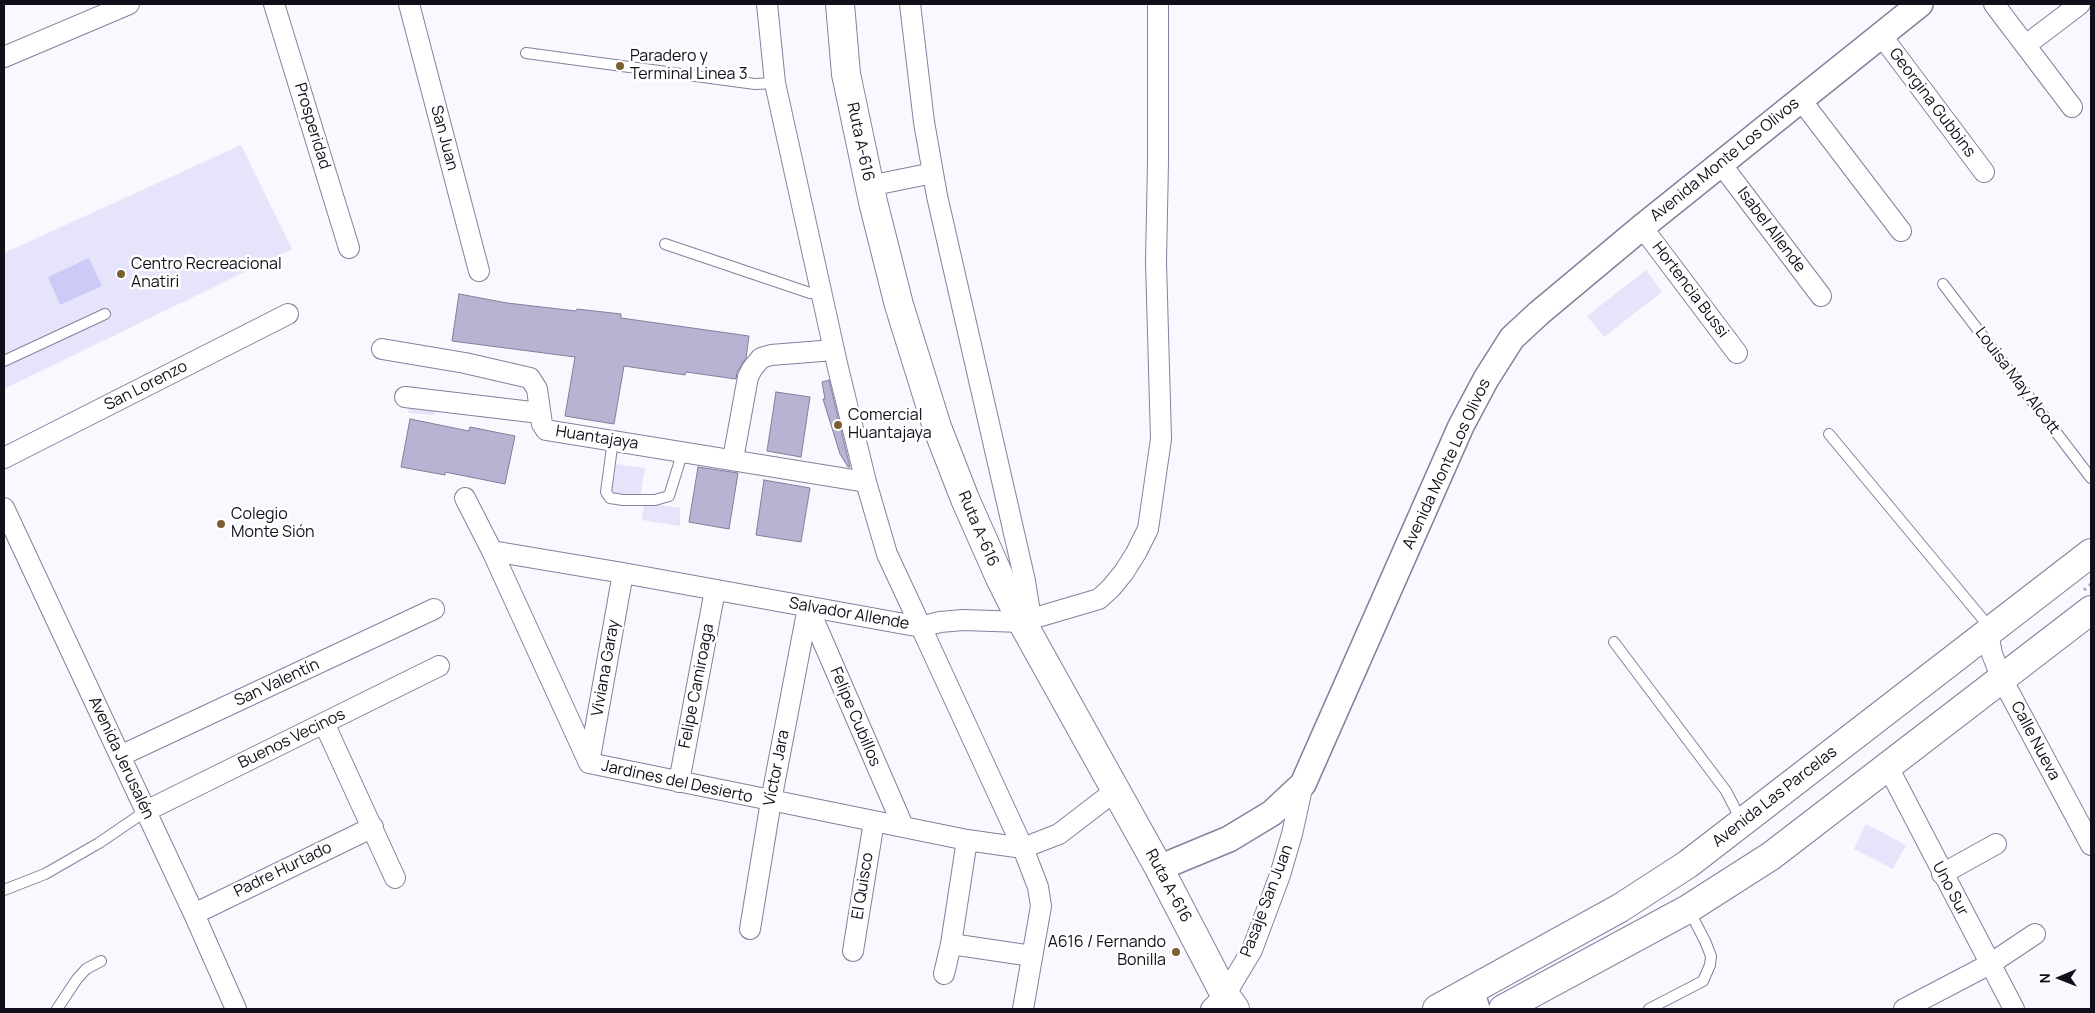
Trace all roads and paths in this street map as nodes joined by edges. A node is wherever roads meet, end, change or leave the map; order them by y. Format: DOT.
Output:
graph roads {
  1 [pos="129,4"];
  2 [pos="274,4"];
  3 [pos="409,4"];
  4 [pos="767,4"];
  5 [pos="840,4"];
  6 [pos="910,4"];
  7 [pos="1158,4"];
  8 [pos="1920,4"];
  9 [pos="1994,4"];
  10 [pos="2080,4"];
  11 [pos="1881,34"];
  12 [pos="2026,45"];
  13 [pos="526,52"];
  14 [pos="4,57"];
  15 [pos="775,83"];
  16 [pos="1801,100"];
  17 [pos="2072,107"];
  18 [pos="1721,164"];
  19 [pos="1984,172"];
  20 [pos="933,173"];
  21 [pos="869,186"];
  22 [pos="1642,227"];
  23 [pos="1901,231"];
  24 [pos="665,244"];
  25 [pos="349,248"];
  26 [pos="479,271"];
  27 [pos="1942,284"];
  28 [pos="822,294"];
  29 [pos="1821,296"];
  30 [pos="105,314"];
  31 [pos="288,314"];
  32 [pos="382,349"];
  33 [pos="834,350"];
  34 [pos="1738,353"];
  35 [pos="4,361"];
  36 [pos="405,397"];
  37 [pos="540,413"];
  38 [pos="1829,434"];
  39 [pos="613,440"];
  40 [pos="683,451"];
  41 [pos="4,458"];
  42 [pos="733,459"];
  43 [pos="2091,478"];
  44 [pos="866,482"];
  45 [pos="464,498"];
  46 [pos="6,518"];
  47 [pos="492,551"];
  48 [pos="2091,553"];
  49 [pos="623,573"];
  50 [pos="715,590"];
  51 [pos="808,607"];
  52 [pos="434,609"];
  53 [pos="2091,610"];
  54 [pos="1026,620"];
  55 [pos="921,627"];
  56 [pos="1990,631"];
  57 [pos="1614,642"];
  58 [pos="439,666"];
  59 [pos="2002,679"];
  60 [pos="324,723"];
  61 [pos="120,756"];
  62 [pos="589,763"];
  63 [pos="1888,767"];
  64 [pos="679,782"];
  65 [pos="1303,784"];
  66 [pos="1115,791"];
  67 [pos="771,801"];
  68 [pos="146,811"];
  69 [pos="874,822"];
  70 [pos="1743,823"];
  71 [pos="903,826"];
  72 [pos="373,827"];
  73 [pos="967,840"];
  74 [pos="1996,844"];
  75 [pos="2091,845"];
  76 [pos="1023,848"];
  77 [pos="1159,868"];
  78 [pos="1942,874"];
  79 [pos="395,878"];
  80 [pos="4,890"];
  81 [pos="1688,909"];
  82 [pos="194,914"];
  83 [pos="750,929"];
  84 [pos="2035,934"];
  85 [pos="951,944"];
  86 [pos="852,951"];
  87 [pos="1032,956"];
  88 [pos="101,961"];
  89 [pos="1990,964"];
  90 [pos="944,974"];
  91 [pos="1474,999"];
  92 [pos="1224,1004"];
  93 [pos="57,1009"];
  94 [pos="236,1009"];
  95 [pos="1023,1009"];
  96 [pos="1437,1009"];
  97 [pos="1503,1009"];
  98 [pos="1649,1009"];
  99 [pos="1904,1009"];
  100 [pos="2014,1009"];
  1 -- 14 [label="street"];
  2 -- 25 [label="street, Prosperidad"];
  3 -- 26 [label="street, San Juan"];
  4 -- 15 [label="street"];
  5 -- 21 [label="main road, Ruta A-616"];
  6 -- 20 [label="street"];
  7 -- 54 [label="street"];
  8 -- 11 [label="street, Avenida Monte Los Olivos"];
  9 -- 12 [label="street"];
  10 -- 12 [label="street"];
  11 -- 16 [label="street, Avenida Monte Los Olivos"];
  11 -- 19 [label="street, Georgina Gubbins"];
  12 -- 17 [label="street"];
  13 -- 15 [label="lane"];
  15 -- 28 [label="street"];
  16 -- 18 [label="street, Avenida Monte Los Olivos"];
  16 -- 23 [label="street"];
  18 -- 22 [label="street, Avenida Monte Los Olivos"];
  18 -- 29 [label="street, Isabel Allende"];
  20 -- 21 [label="street"];
  20 -- 54 [label="street"];
  21 -- 54 [label="main road, Ruta A-616"];
  22 -- 34 [label="street, Hortencia Bussi"];
  22 -- 65 [label="street, Avenida Monte Los Olivos"];
  24 -- 28 [label="lane"];
  27 -- 43 [label="lane, Louisa May Alcott"];
  28 -- 33 [label="street"];
  30 -- 35 [label="lane"];
  31 -- 41 [label="street, San Lorenzo"];
  32 -- 37 [label="street, Huantajaya"];
  33 -- 42 [label="street"];
  33 -- 44 [label="street"];
  36 -- 37 [label="street"];
  37 -- 39 [label="street, Huantajaya"];
  38 -- 56 [label="lane"];
  39 -- 40 [label="street, Huantajaya"];
  39 -- 40 [label="lane"];
  40 -- 42 [label="street, Huantajaya"];
  42 -- 44 [label="street, Huantajaya"];
  44 -- 55 [label="street"];
  45 -- 47 [label="street, Jardines del Desierto"];
  46 -- 61 [label="street, Avenida Jerusalén"];
  47 -- 49 [label="street, Salvador Allende"];
  47 -- 62 [label="street, Jardines del Desierto"];
  48 -- 56 [label="main road, Avenida Las Parcelas"];
  49 -- 50 [label="street, Salvador Allende"];
  49 -- 62 [label="street, Viviana Garay"];
  50 -- 51 [label="street, Salvador Allende"];
  50 -- 64 [label="street, Felipe Camiroaga"];
  51 -- 55 [label="street, Salvador Allende"];
  51 -- 67 [label="street, Víctor Jara"];
  51 -- 71 [label="street, Felipe Cubillos"];
  52 -- 61 [label="street, San Valentín"];
  53 -- 59 [label="main road"];
  54 -- 55 [label="street"];
  54 -- 66 [label="main road, Ruta A-616"];
  55 -- 76 [label="street, Salvador Allende"];
  56 -- 59 [label="street, Calle Nueva"];
  56 -- 70 [label="main road, Avenida Las Parcelas"];
  57 -- 70 [label="lane"];
  58 -- 60 [label="street, Buenos Vecinos"];
  59 -- 63 [label="main road"];
  59 -- 75 [label="street, Calle Nueva"];
  60 -- 68 [label="street, Buenos Vecinos"];
  60 -- 72 [label="street"];
  61 -- 68 [label="street, Avenida Jerusalén"];
  62 -- 64 [label="street, Jardines del Desierto"];
  63 -- 78 [label="street, Uno Sur"];
  63 -- 81 [label="main road"];
  64 -- 67 [label="street, Jardines del Desierto"];
  65 -- 77 [label="street, Avenida Monte Los Olivos"];
  65 -- 92 [label="street, Pasaje San Juan"];
  66 -- 76 [label="street"];
  66 -- 77 [label="main road, Ruta A-616"];
  67 -- 69 [label="street, Jardines del Desierto"];
  67 -- 83 [label="street, Víctor Jara"];
  68 -- 80 [label="lane"];
  68 -- 82 [label="street, Avenida Jerusalén"];
  69 -- 71 [label="street, Jardines del Desierto"];
  69 -- 86 [label="street, El Quisco"];
  70 -- 91 [label="main road, Avenida Las Parcelas"];
  71 -- 73 [label="street, Jardines del Desierto"];
  72 -- 79 [label="street"];
  72 -- 82 [label="street, Padre Hurtado"];
  73 -- 76 [label="street, Jardines del Desierto"];
  73 -- 85 [label="street"];
  74 -- 78 [label="street"];
  76 -- 87 [label="street, Salvador Allende"];
  77 -- 92 [label="main road, Ruta A-616"];
  78 -- 89 [label="street, Uno Sur"];
  81 -- 97 [label="main road"];
  81 -- 98 [label="lane"];
  82 -- 94 [label="street, Avenida Jerusalén"];
  84 -- 89 [label="street"];
  85 -- 87 [label="street"];
  85 -- 90 [label="street"];
  87 -- 95 [label="street, Salvador Allende"];
  88 -- 93 [label="lane"];
  89 -- 99 [label="street"];
  89 -- 100 [label="street, Uno Sur"];
  91 -- 96 [label="main road, Avenida Las Parcelas"];
}
